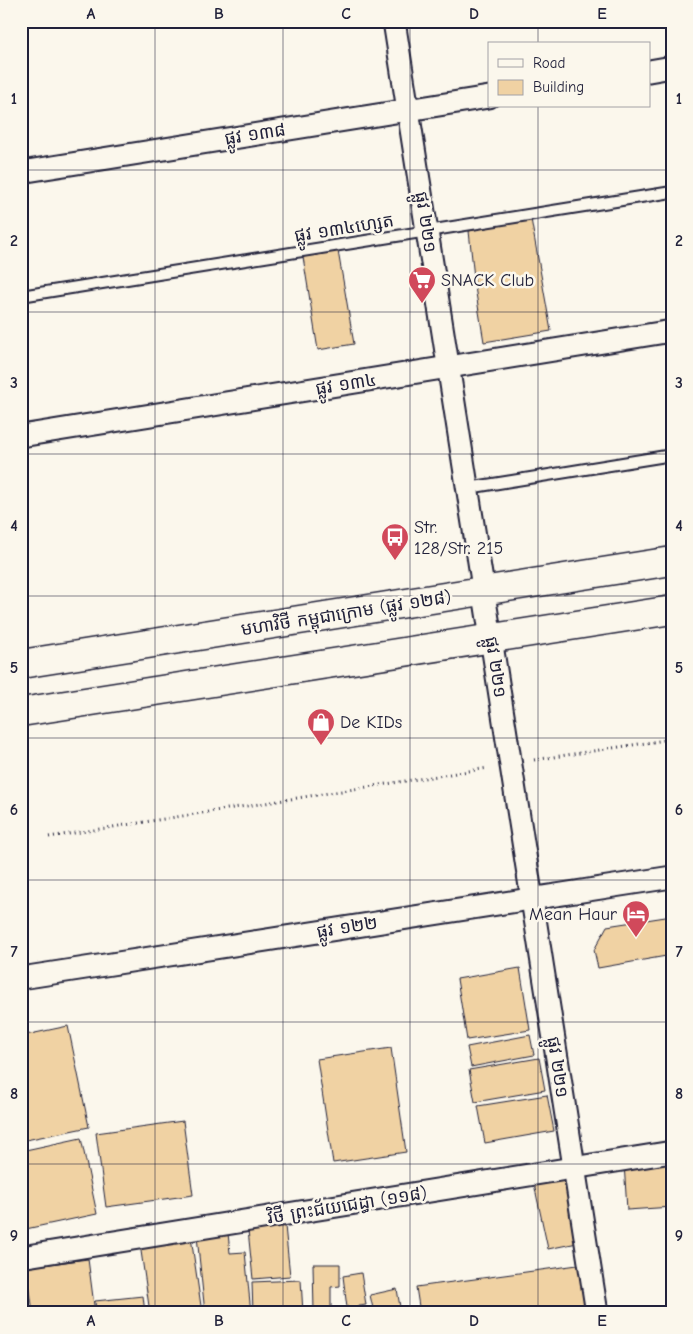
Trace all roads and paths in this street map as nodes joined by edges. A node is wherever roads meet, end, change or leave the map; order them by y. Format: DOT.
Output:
graph roads {
  1 [pos="394,21"];
  2 [pos="672,67"];
  3 [pos="650,71"];
  4 [pos="488,97"];
  5 [pos="408,110"];
  6 [pos="21,172"];
  7 [pos="672,192"];
  8 [pos="427,231"];
  9 [pos="21,296"];
  10 [pos="672,331"];
  11 [pos="449,367"];
  12 [pos="21,436"];
  13 [pos="672,455"];
  14 [pos="468,488"];
  15 [pos="672,561"];
  16 [pos="484,591"];
  17 [pos="672,610"];
  18 [pos="491,639"];
  19 [pos="21,664"];
  20 [pos="21,712"];
  21 [pos="672,738"];
  22 [pos="511,764"];
  23 [pos="49,837"];
  24 [pos="672,876"];
  25 [pos="532,899"];
  26 [pos="21,978"];
  27 [pos="672,1152"];
  28 [pos="574,1168"];
  29 [pos="21,1257"];
  30 [pos="597,1313"];
  1 -- 5 [label="street, ផ្លូវ ២២១"];
  2 -- 3 [label="street"];
  4 -- 5 [label="street, ផ្លូវ ១៣៨"];
  5 -- 6 [label="street, ផ្លូវ ១៣៨"];
  5 -- 8 [label="street, ផ្លូវ ២២១"];
  7 -- 8 [label="lane, ផ្លូវ ១៣៤ហ្សេត"];
  8 -- 9 [label="lane, ផ្លូវ ១៣៤ហ្សេត"];
  8 -- 11 [label="street, ផ្លូវ ២២១"];
  10 -- 11 [label="street, ផ្លូវ ១៣៤"];
  11 -- 12 [label="street, ផ្លូវ ១៣៤"];
  11 -- 14 [label="street, ផ្លូវ ២២១"];
  13 -- 14 [label="lane"];
  14 -- 16 [label="street, ផ្លូវ ២២១"];
  15 -- 16 [label="main road, មហាវិថី កម្ពុជាក្រោម (ផ្លូវ ១២៨)"];
  16 -- 18 [label="street, ផ្លូវ ២២១"];
  16 -- 19 [label="main road, មហាវិថី កម្ពុជាក្រោម (ផ្លូវ ១២៨)"];
  17 -- 18 [label="main road"];
  18 -- 20 [label="main road"];
  18 -- 22 [label="street, ផ្លូវ ២២១"];
  21 -- 22 [label="path"];
  22 -- 23 [label="path"];
  22 -- 25 [label="street, ផ្លូវ ២២១"];
  24 -- 25 [label="street, ផ្លូវ ១២២"];
  25 -- 26 [label="street, ផ្លូវ ១២២"];
  25 -- 28 [label="street, ផ្លូវ ២២១"];
  27 -- 28 [label="street, វិថី ព្រះជ័យជេដ្ធា (១១៨)"];
  28 -- 29 [label="street, វិថី ព្រះជ័យជេដ្ធា (១១៨)"];
  28 -- 30 [label="street, ផ្លូវ ២២១"];
}
